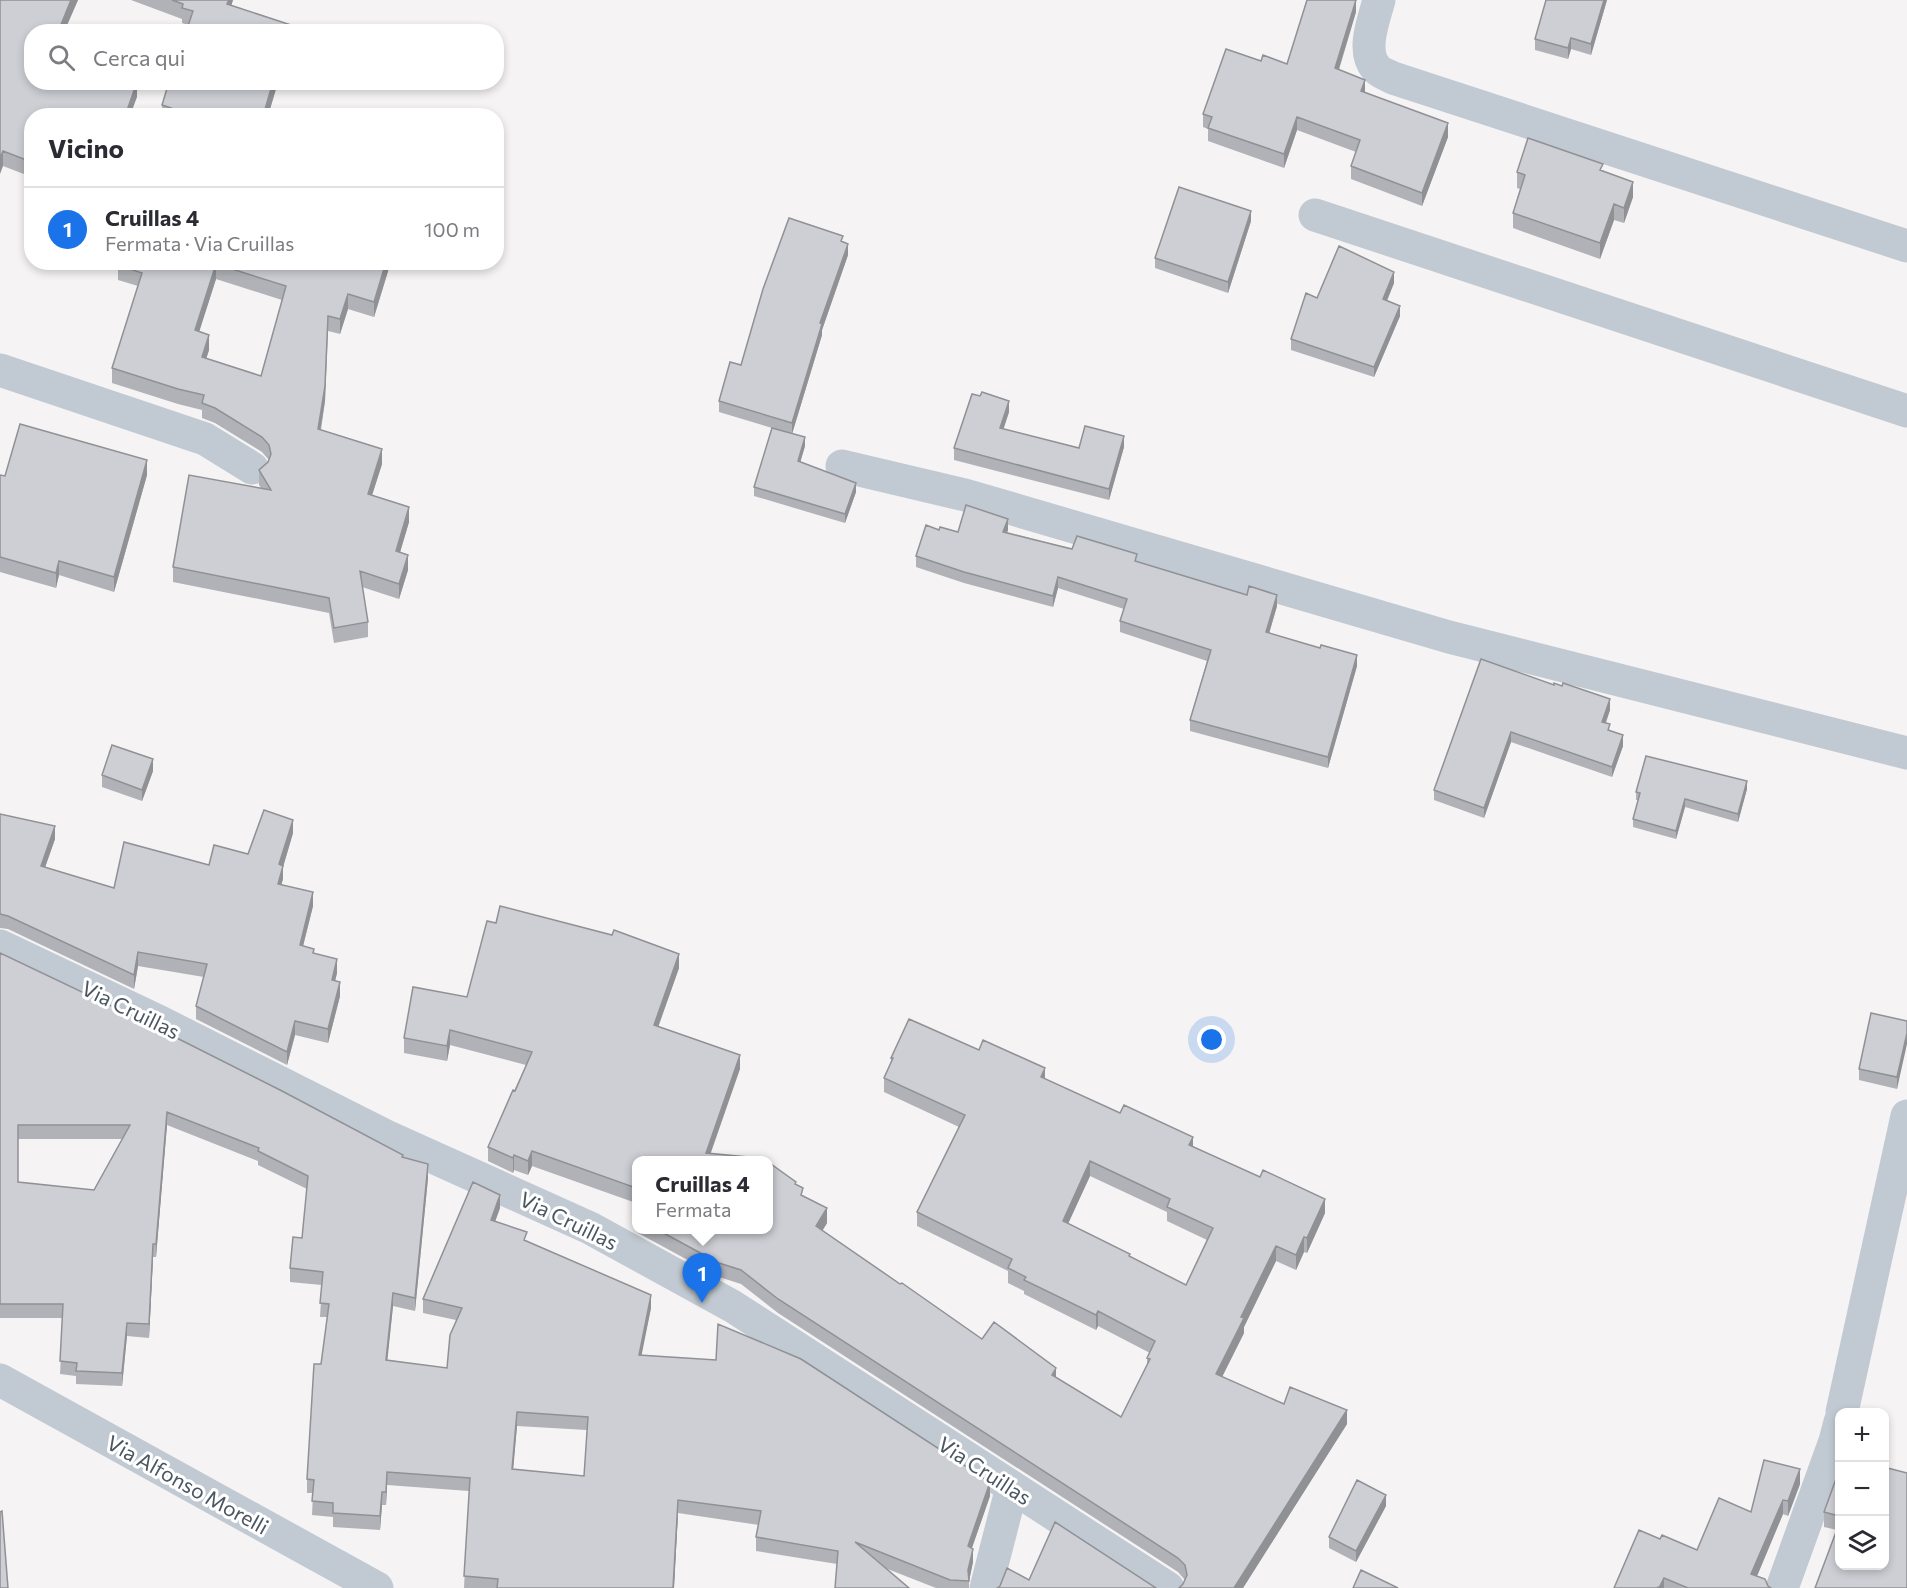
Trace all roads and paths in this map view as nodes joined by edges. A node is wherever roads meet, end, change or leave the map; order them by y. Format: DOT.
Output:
graph roads {
  1 [pos="1379,0"];
  2 [pos="1315,215"];
  3 [pos="1907,246"];
  4 [pos="0,370"];
  5 [pos="1907,411"];
  6 [pos="842,466"];
  7 [pos="252,468"];
  8 [pos="1907,753"];
  9 [pos="0,946"];
  10 [pos="1907,1116"];
  11 [pos="0,1380"];
  12 [pos="1843,1408"];
  13 [pos="1835,1441"];
  14 [pos="1012,1487"];
  15 [pos="377,1588"];
  16 [pos="986,1588"];
  17 [pos="1168,1588"];
  18 [pos="1782,1588"];
  1 -- 3 [label="street"];
  2 -- 5 [label="street"];
  4 -- 7 [label="street"];
  6 -- 8 [label="street"];
  9 -- 14 [label="street, Via Cruillas"];
  10 -- 12 [label="street"];
  11 -- 15 [label="street, Via Alfonso Morelli"];
  13 -- 18 [label="street"];
  14 -- 16 [label="street"];
  14 -- 17 [label="street, Via Cruillas"];
}
